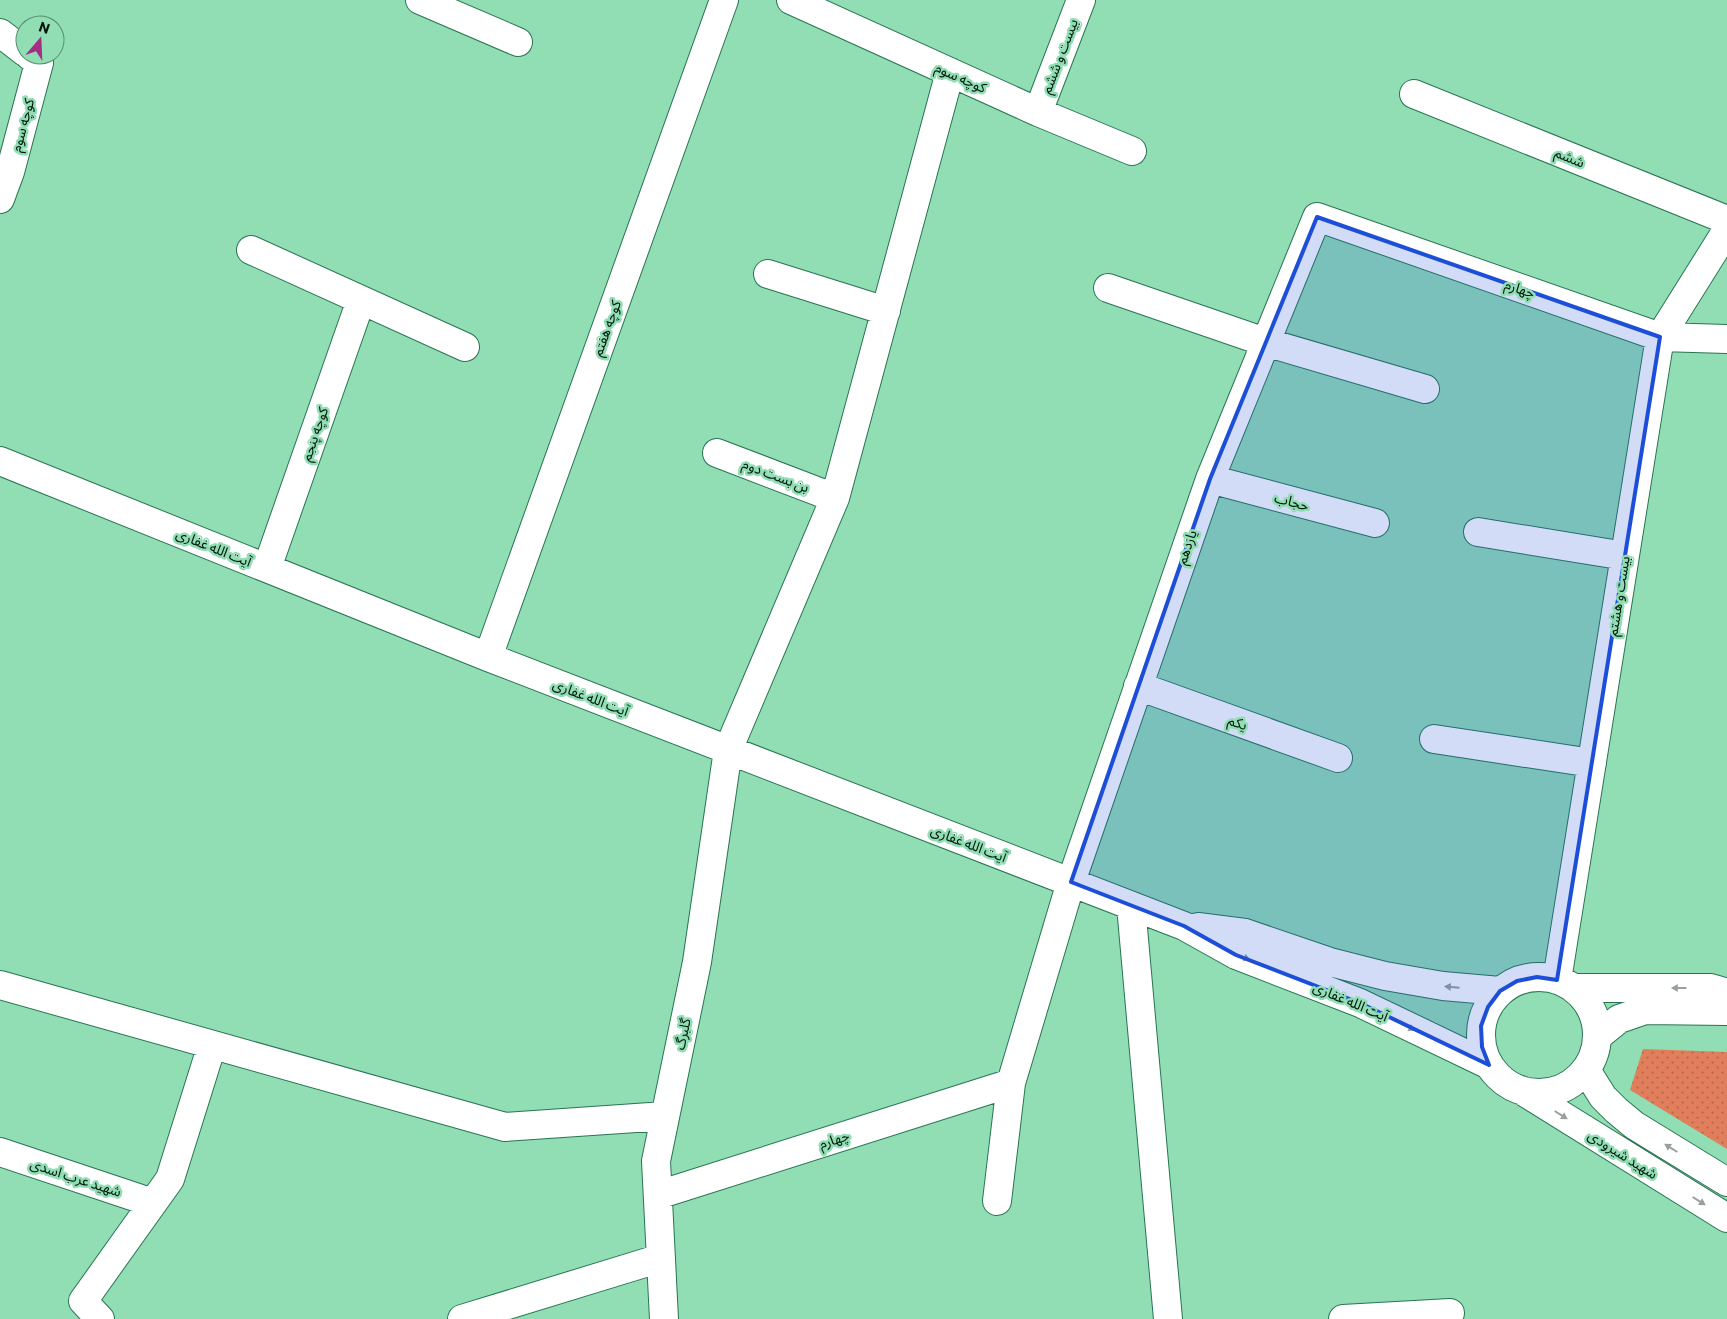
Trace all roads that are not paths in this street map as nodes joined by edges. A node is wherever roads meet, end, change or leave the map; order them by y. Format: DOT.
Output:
graph roads {
  1 [pos="420,0"];
  2 [pos="724,0"];
  3 [pos="1081,0"];
  4 [pos="794,1"];
  5 [pos="0,33"];
  6 [pos="518,42"];
  7 [pos="15,44"];
  8 [pos="37,65"];
  9 [pos="950,72"];
  10 [pos="1414,94"];
  11 [pos="1038,112"];
  12 [pos="1132,152"];
  13 [pos="5,170"];
  14 [pos="0,199"];
  15 [pos="1317,217"];
  16 [pos="1727,220"];
  17 [pos="1727,230"];
  18 [pos="251,250"];
  19 [pos="768,274"];
  20 [pos="1108,288"];
  21 [pos="361,300"];
  22 [pos="886,311"];
  23 [pos="1660,337"];
  24 [pos="1727,339"];
  25 [pos="1265,342"];
  26 [pos="465,347"];
  27 [pos="1425,390"];
  28 [pos="717,453"];
  29 [pos="0,461"];
  30 [pos="1210,479"];
  31 [pos="835,498"];
  32 [pos="1375,523"];
  33 [pos="1478,532"];
  34 [pos="1625,556"];
  35 [pos="267,568"];
  36 [pos="488,657"];
  37 [pos="1138,686"];
  38 [pos="1434,739"];
  39 [pos="728,750"];
  40 [pos="1338,758"];
  41 [pos="1592,762"];
  42 [pos="1070,882"];
  43 [pos="1131,906"];
  44 [pos="1184,926"];
  45 [pos="1565,984"];
  46 [pos="0,985"];
  47 [pos="1500,991"];
  48 [pos="1727,993"];
  49 [pos="1727,1011"];
  50 [pos="1598,1036"];
  51 [pos="212,1045"];
  52 [pos="1490,1065"];
  53 [pos="1586,1070"];
  54 [pos="1011,1083"];
  55 [pos="1519,1089"];
  56 [pos="665,1116"];
  57 [pos="0,1152"];
  58 [pos="1727,1182"];
  59 [pos="658,1195"];
  60 [pos="997,1201"];
  61 [pos="153,1203"];
  62 [pos="1727,1218"];
  63 [pos="661,1258"];
  64 [pos="1450,1313"];
  65 [pos="100,1319"];
  66 [pos="462,1319"];
  67 [pos="664,1319"];
  68 [pos="1168,1319"];
  69 [pos="1343,1319"];
  1 -- 6 [label="street"];
  2 -- 36 [label="street, کوچه هفتم"];
  3 -- 11 [label="street, بیست و ششم"];
  4 -- 9 [label="street, کوچه سوم"];
  5 -- 7 [label="street"];
  8 -- 13 [label="street, کوچه سوم"];
  9 -- 11 [label="street, کوچه سوم"];
  9 -- 22 [label="street, گلبرگ"];
  10 -- 16 [label="street, ششم"];
  11 -- 12 [label="street, کوچه سوم"];
  13 -- 14 [label="street, کوچه سوم"];
  15 -- 23 [label="street, چهارم"];
  15 -- 25 [label="street, یازدهم"];
  17 -- 23 [label="street, بیست و هشتم"];
  18 -- 21 [label="street"];
  19 -- 22 [label="street"];
  20 -- 25 [label="street"];
  21 -- 26 [label="street"];
  21 -- 35 [label="street, کوچه پنجم"];
  22 -- 31 [label="street, گلبرگ"];
  23 -- 24 [label="street, چهارم"];
  23 -- 34 [label="street, بیست و هشتم"];
  25 -- 27 [label="street"];
  25 -- 30 [label="street, یازدهم"];
  28 -- 31 [label="street, بن بست دوم"];
  29 -- 35 [label="street, آیت الله غفاری"];
  30 -- 32 [label="street, حجاب"];
  30 -- 37 [label="street, یازدهم"];
  31 -- 39 [label="street, گلبرگ"];
  33 -- 34 [label="street"];
  34 -- 41 [label="street, بیست و هشتم"];
  35 -- 36 [label="street, آیت الله غفاری"];
  36 -- 39 [label="street, آیت الله غفاری"];
  37 -- 40 [label="street, یکم"];
  37 -- 42 [label="street, یازدهم"];
  38 -- 41 [label="street"];
  39 -- 42 [label="street, آیت الله غفاری"];
  39 -- 56 [label="street, گلبرگ"];
  41 -- 45 [label="street, بیست و هشتم"];
  42 -- 43 [label="street, آیت الله غفاری"];
  42 -- 54 [label="street, یازدهم"];
  43 -- 44 [label="street, آیت الله غفاری"];
  43 -- 68 [label="street"];
  47 -- 44 [label="street, آیت الله غفاری, one-way"];
  44 -- 52 [label="street, آیت الله غفاری, one-way"];
  45 -- 47 [label="street"];
  48 -- 45 [label="street, one-way"];
  45 -- 50 [label="street"];
  46 -- 51 [label="street"];
  47 -- 52 [label="street"];
  49 -- 50 [label="street"];
  50 -- 53 [label="street"];
  51 -- 56 [label="street"];
  51 -- 61 [label="street"];
  52 -- 55 [label="street"];
  53 -- 55 [label="street"];
  58 -- 53 [label="street, one-way"];
  54 -- 59 [label="street, چهارم"];
  54 -- 60 [label="street, یازدهم"];
  55 -- 62 [label="street, شهید شیرودی, one-way"];
  56 -- 59 [label="street, گلبرگ"];
  57 -- 61 [label="street, شهید عرب اسدی"];
  59 -- 63 [label="street, گلبرگ"];
  61 -- 65 [label="street"];
  63 -- 66 [label="street"];
  63 -- 67 [label="street, گلبرگ"];
  64 -- 69 [label="street"];
}
